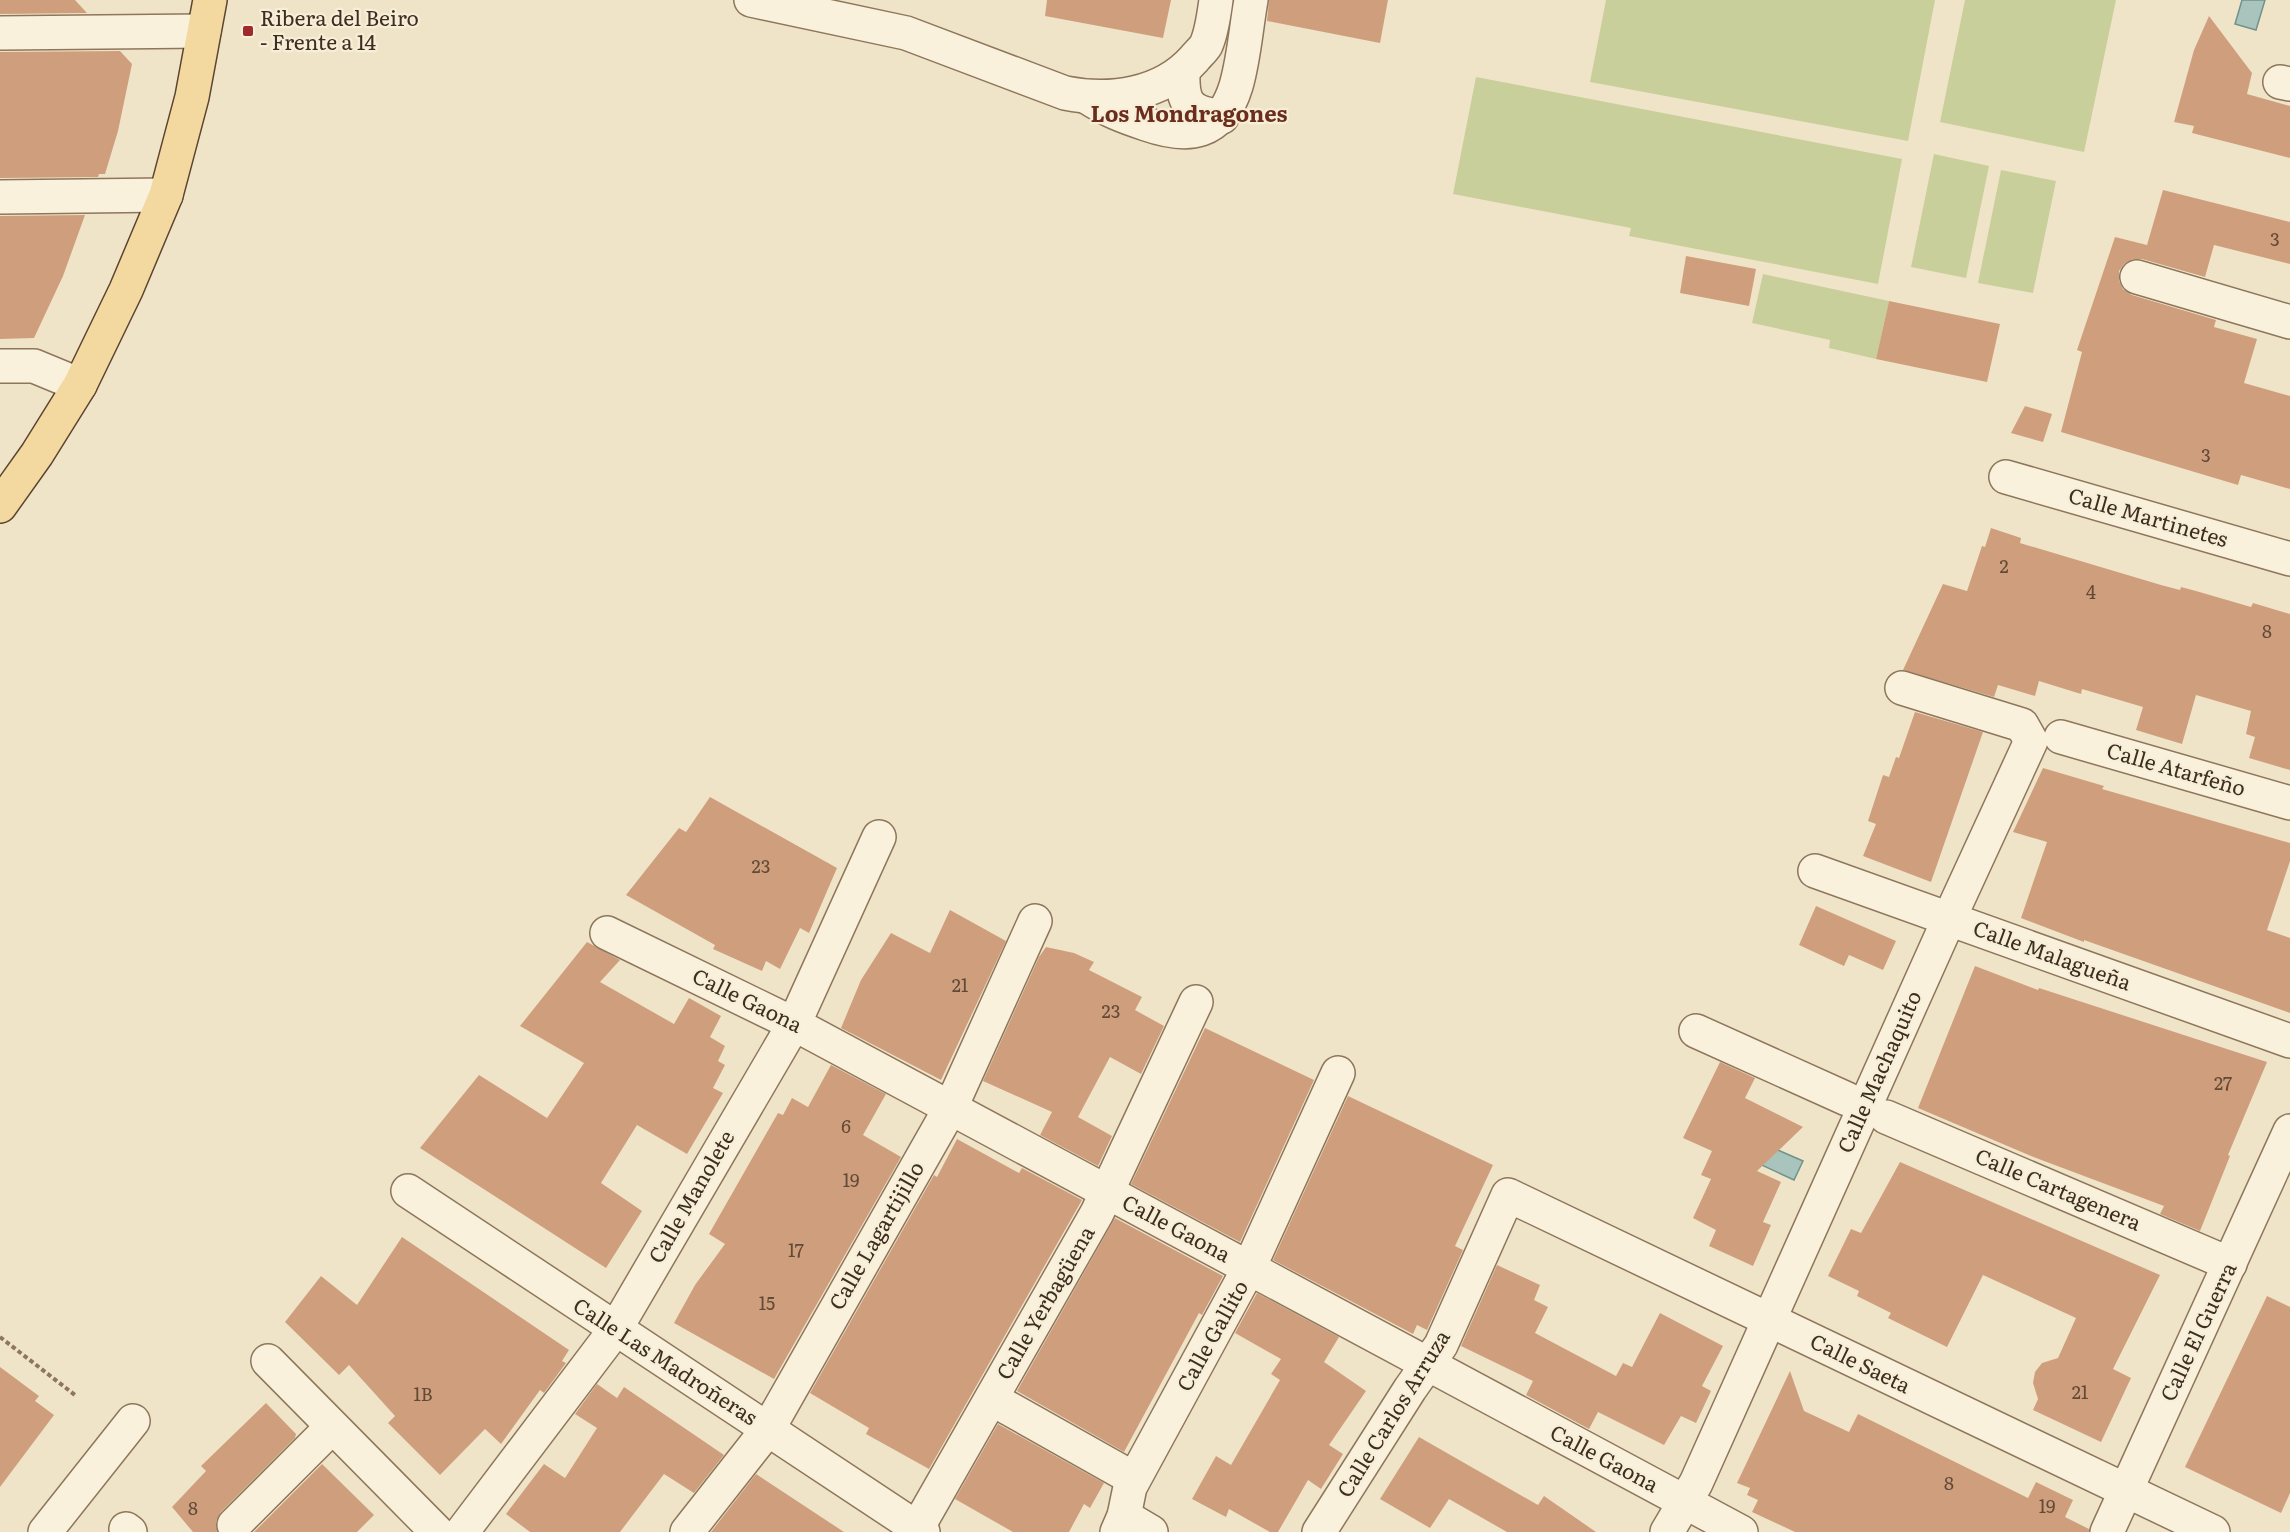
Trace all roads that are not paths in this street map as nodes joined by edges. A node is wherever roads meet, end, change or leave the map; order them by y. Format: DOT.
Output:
graph roads {
  1 [pos="751,0"];
  2 [pos="1216,0"];
  3 [pos="1251,0"];
  4 [pos="207,16"];
  5 [pos="0,33"];
  6 [pos="1183,71"];
  7 [pos="1087,97"];
  8 [pos="1222,117"];
  9 [pos="166,195"];
  10 [pos="0,197"];
  11 [pos="2137,278"];
  12 [pos="2290,322"];
  13 [pos="0,366"];
  14 [pos="80,385"];
  15 [pos="2006,477"];
  16 [pos="0,506"];
  17 [pos="2290,559"];
  18 [pos="1902,688"];
  19 [pos="2061,737"];
  20 [pos="2290,803"];
  21 [pos="879,837"];
  22 [pos="1815,871"];
  23 [pos="1948,919"];
  24 [pos="1035,921"];
  25 [pos="608,933"];
  26 [pos="1196,1002"];
  27 [pos="794,1024"];
  28 [pos="1696,1031"];
  29 [pos="2290,1041"];
  30 [pos="1338,1073"];
  31 [pos="1847,1099"];
  32 [pos="951,1107"];
  33 [pos="1886,1117"];
  34 [pos="2290,1131"];
  35 [pos="408,1191"];
  36 [pos="1108,1192"];
  37 [pos="1508,1195"];
  38 [pos="2230,1264"];
  39 [pos="1249,1269"];
  40 [pos="1768,1320"];
  41 [pos="615,1330"];
  42 [pos="268,1361"];
  43 [pos="1428,1366"];
  44 [pos="992,1399"];
  45 [pos="133,1420"];
  46 [pos="332,1427"];
  47 [pos="768,1429"];
  48 [pos="1120,1471"];
  49 [pos="2126,1491"];
  50 [pos="1686,1502"];
  51 [pos="234,1525"];
  52 [pos="1130,1527"];
  53 [pos="919,1531"];
  54 [pos="45,1532"];
  55 [pos="437,1532"];
  56 [pos="462,1532"];
  57 [pos="687,1532"];
  58 [pos="1319,1532"];
  59 [pos="1667,1532"];
  60 [pos="1741,1532"];
  61 [pos="2107,1532"];
  62 [pos="2213,1532"];
  1 -- 7 [label="street"];
  2 -- 6 [label="street"];
  3 -- 8 [label="street"];
  4 -- 5 [label="street"];
  4 -- 9 [label="main road"];
  6 -- 7 [label="street"];
  6 -- 8 [label="street"];
  7 -- 8 [label="street"];
  9 -- 10 [label="street"];
  9 -- 14 [label="main road"];
  11 -- 12 [label="street"];
  13 -- 14 [label="street"];
  14 -- 16 [label="main road"];
  15 -- 17 [label="street, Calle Martinetes"];
  18 -- 23 [label="street, Calle Machaquito"];
  19 -- 20 [label="street, Calle Atarfeño"];
  21 -- 27 [label="street, Calle Manolete"];
  22 -- 23 [label="street, Calle Malagueña"];
  23 -- 29 [label="street, Calle Malagueña"];
  23 -- 40 [label="street, Calle Machaquito"];
  24 -- 32 [label="street, Calle Lagartijillo"];
  25 -- 27 [label="street, Calle Gaona"];
  26 -- 36 [label="street, Calle Yerbagüena"];
  27 -- 32 [label="street, Calle Gaona"];
  27 -- 41 [label="street, Calle Manolete"];
  28 -- 31 [label="street"];
  30 -- 39 [label="street, Calle Gallito"];
  32 -- 36 [label="street, Calle Gaona"];
  32 -- 47 [label="street, Calle Lagartijillo"];
  33 -- 38 [label="street, Calle Cartagenera"];
  34 -- 38 [label="street, Calle El Guerra"];
  35 -- 41 [label="street, Calle Las Madroñeras"];
  36 -- 39 [label="street, Calle Gaona"];
  36 -- 44 [label="street, Calle Yerbagüena"];
  37 -- 40 [label="street, Calle Saeta"];
  37 -- 43 [label="street, Calle Carlos Arruza"];
  38 -- 49 [label="street, Calle El Guerra"];
  39 -- 43 [label="street, Calle Gaona"];
  39 -- 52 [label="street, Calle Gallito"];
  40 -- 49 [label="street, Calle Saeta"];
  40 -- 50 [label="street, Calle Machaquito"];
  41 -- 47 [label="street, Calle Las Madroñeras"];
  41 -- 56 [label="street, Calle Manolete"];
  42 -- 46 [label="street"];
  43 -- 50 [label="street, Calle Gaona"];
  43 -- 58 [label="street, Calle Carlos Arruza"];
  44 -- 48 [label="street"];
  44 -- 53 [label="street, Calle Yerbagüena"];
  45 -- 54 [label="street"];
  46 -- 51 [label="street"];
  46 -- 55 [label="street"];
  47 -- 53 [label="street, Calle Las Madroñeras"];
  47 -- 57 [label="street, Calle Lagartijillo"];
  49 -- 61 [label="street, Calle El Guerra"];
  49 -- 62 [label="street, Calle Saeta"];
  50 -- 59 [label="street, Calle Machaquito"];
  50 -- 60 [label="street, Calle Gaona"];
}
